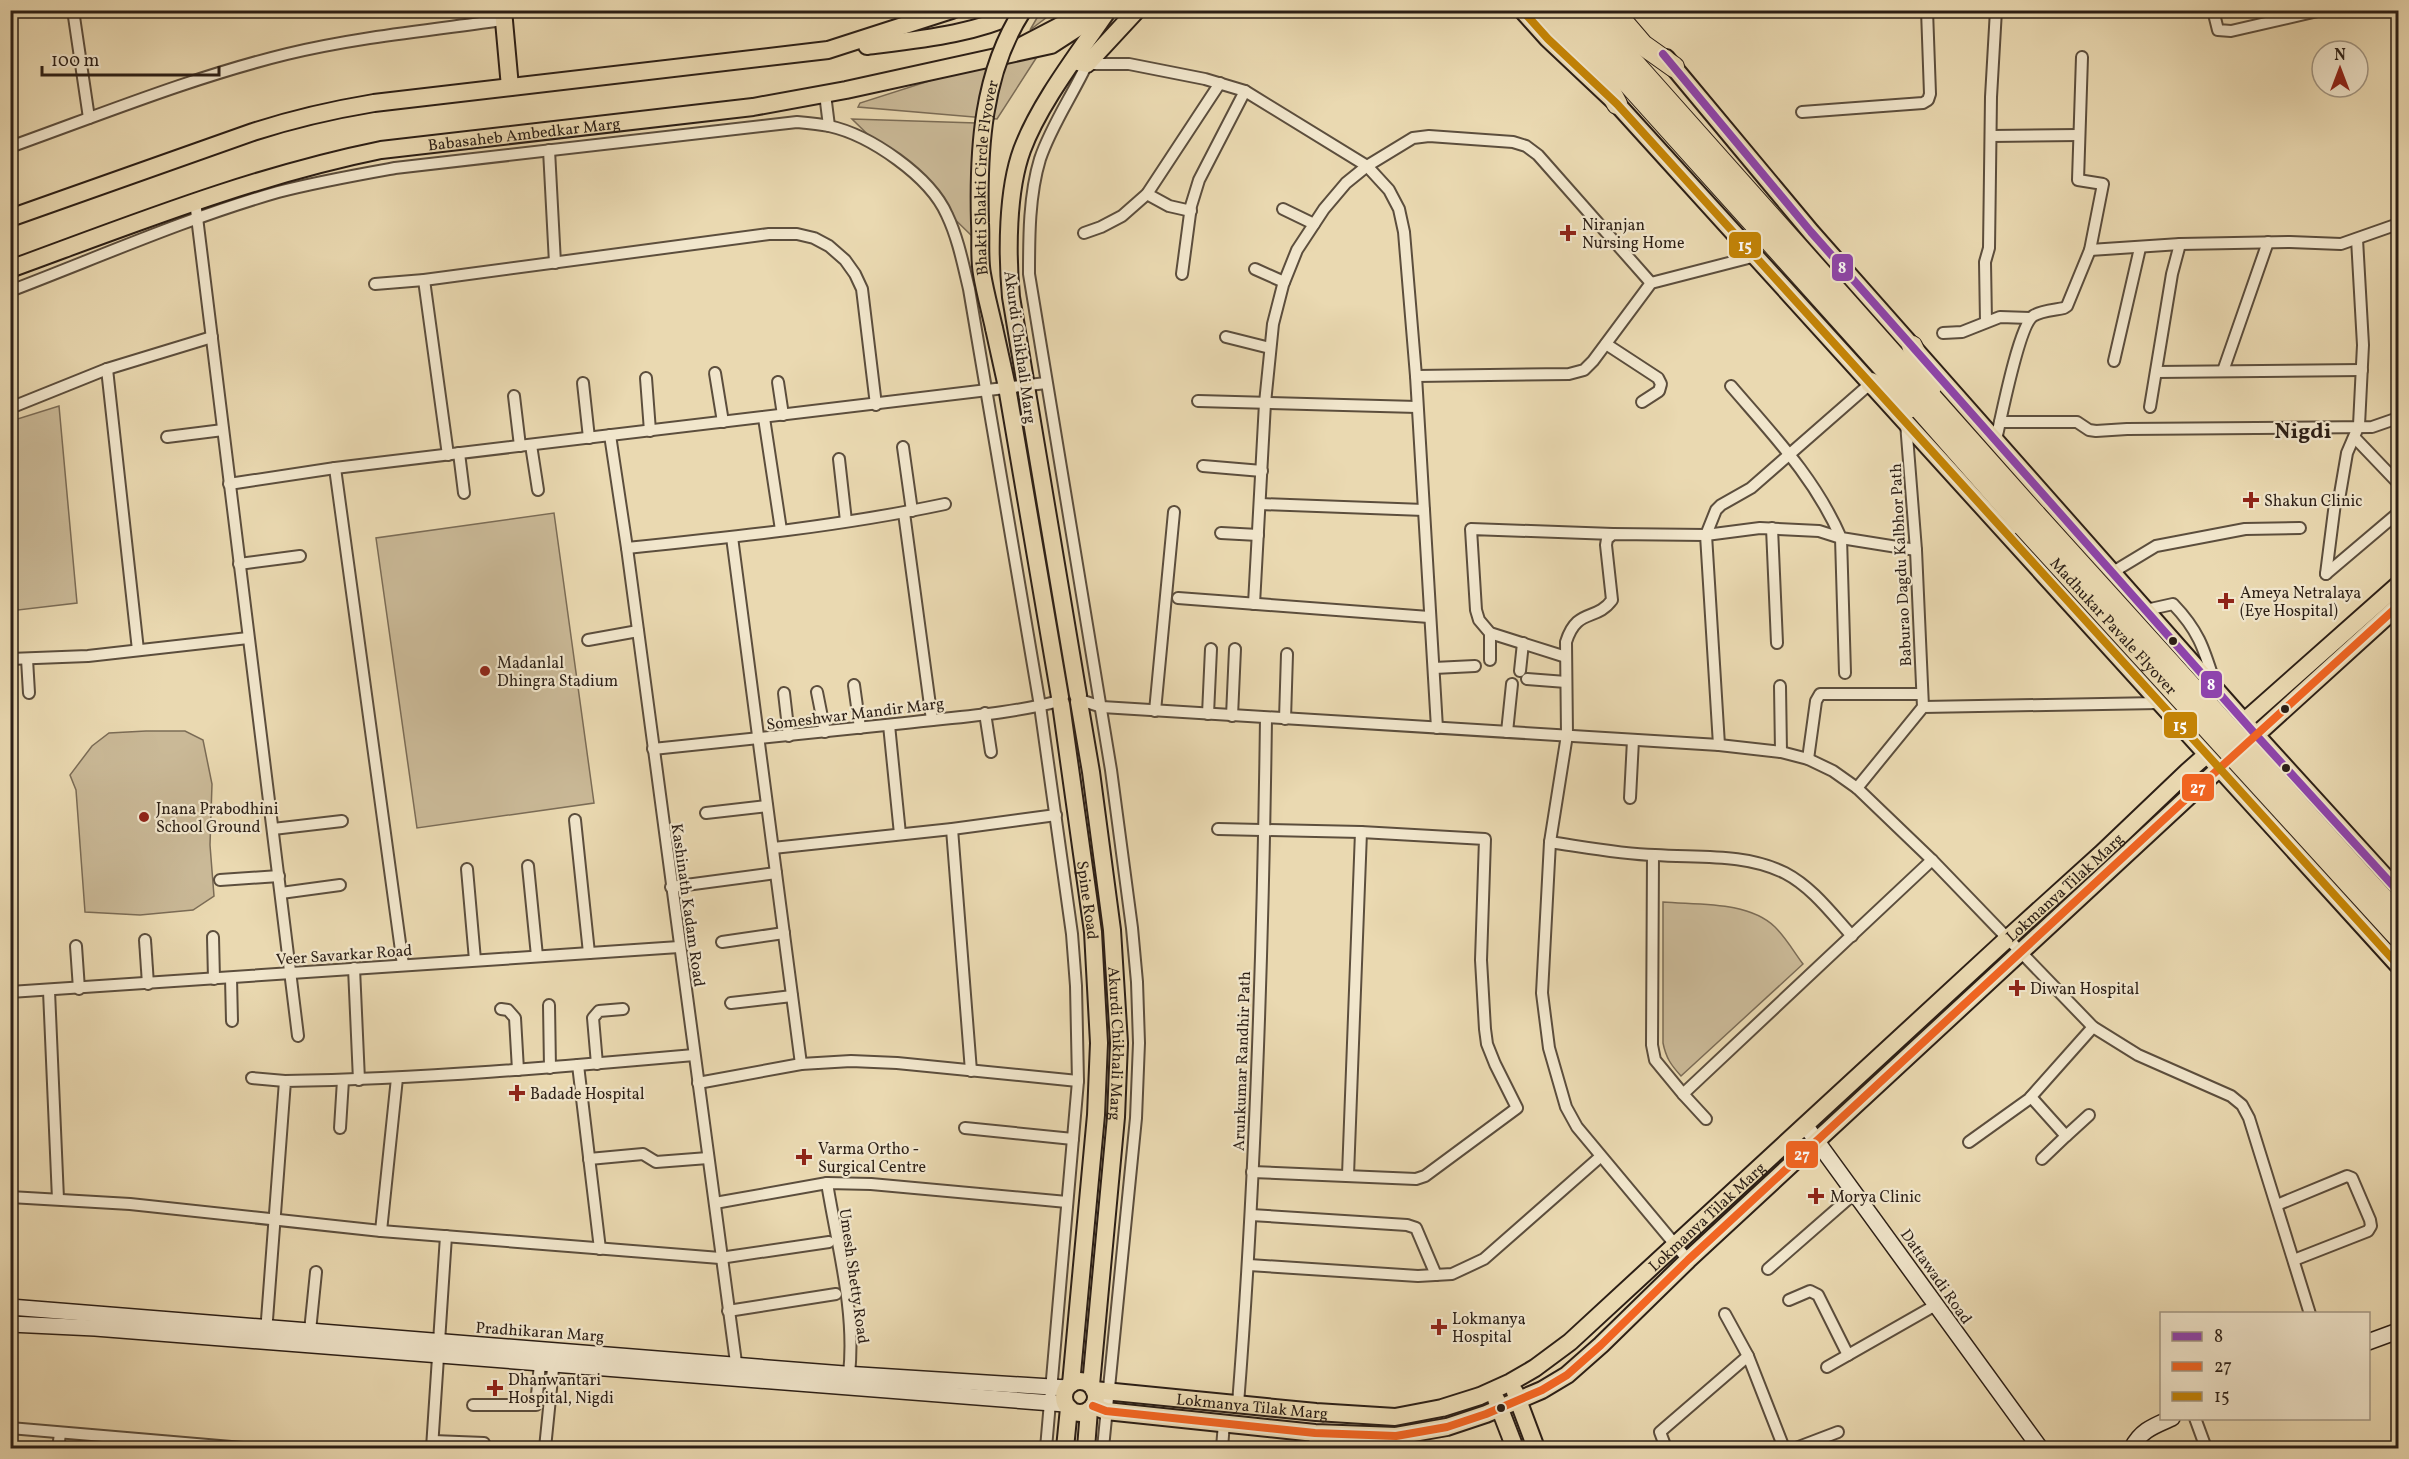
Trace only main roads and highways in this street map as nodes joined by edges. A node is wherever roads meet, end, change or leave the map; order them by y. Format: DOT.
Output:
graph roads {
  1 [pos="952,10"];
  2 [pos="1023,10"];
  3 [pos="1082,10"];
  4 [pos="1106,10"];
  5 [pos="1137,10"];
  6 [pos="1522,10"];
  7 [pos="1543,10"];
  8 [pos="1562,10"];
  9 [pos="1587,10"];
  10 [pos="1613,10"];
  11 [pos="1625,10"];
  12 [pos="503,15"];
  13 [pos="828,50"];
  14 [pos="1006,54"];
  15 [pos="1080,62"];
  16 [pos="1674,67"];
  17 [pos="510,87"];
  18 [pos="1617,104"];
  19 [pos="10,218"];
  20 [pos="10,269"];
  21 [pos="1897,356"];
  22 [pos="1871,383"];
  23 [pos="1006,387"];
  24 [pos="1935,415"];
  25 [pos="2030,521"];
  26 [pos="2398,585"];
  27 [pos="2398,606"];
  28 [pos="1079,699"];
  29 [pos="1060,701"];
  30 [pos="2243,721"];
  31 [pos="2256,735"];
  32 [pos="2207,754"];
  33 [pos="2221,768"];
  34 [pos="2107,860"];
  35 [pos="2398,891"];
  36 [pos="2398,915"];
  37 [pos="2398,937"];
  38 [pos="2398,965"];
  39 [pos="1511,1382"];
  40 [pos="1493,1390"];
  41 [pos="1062,1396"];
  42 [pos="1097,1399"];
  43 [pos="1518,1401"];
  44 [pos="1500,1409"];
  45 [pos="1315,1441"];
  46 [pos="1065,1449"];
  47 [pos="1086,1449"];
  48 [pos="1515,1449"];
  49 [pos="1536,1449"];
  1 -- 13 [label="main road"];
  2 -- 13 [label="main road"];
  2 -- 23 [label="main road, Bhakti Shakti Circle Flyover, bridge"];
  3 -- 14 [label="main road"];
  4 -- 14 [label="main road, Babasaheb Ambedkar Marg"];
  4 -- 15 [label="main road"];
  5 -- 15 [label="main road, Akurdi Chikhali Marg"];
  6 -- 18 [label="main road"];
  7 -- 18 [label="highway"];
  8 -- 21 [label="highway"];
  9 -- 21 [label="highway"];
  10 -- 16 [label="highway"];
  11 -- 16 [label="main road"];
  12 -- 17 [label="main road"];
  13 -- 17 [label="main road"];
  14 -- 20 [label="main road, Babasaheb Ambedkar Marg"];
  15 -- 28 [label="main road, Akurdi Chikhali Marg"];
  16 -- 21 [label="main road"];
  17 -- 19 [label="main road"];
  18 -- 22 [label="main road"];
  21 -- 24 [label="highway"];
  21 -- 24 [label="highway"];
  21 -- 30 [label="main road"];
  22 -- 24 [label="highway"];
  22 -- 32 [label="main road"];
  23 -- 29 [label="main road, Akurdi Chikhali Marg"];
  24 -- 25 [label="highway"];
  25 -- 36 [label="highway, Madhukar Pavale Flyover, bridge"];
  25 -- 37 [label="highway, Madhukar Pavale Flyover, bridge"];
  26 -- 30 [label="main road, Lokmanya Tilak Marg"];
  27 -- 31 [label="main road, Lokmanya Tilak Marg"];
  28 -- 29 [label="main road"];
  28 -- 42 [label="main road, Akurdi Chikhali Marg"];
  29 -- 41 [label="main road, Spine Road"];
  30 -- 31 [label="main road"];
  30 -- 32 [label="main road, Lokmanya Tilak Marg"];
  31 -- 33 [label="main road, Lokmanya Tilak Marg"];
  31 -- 35 [label="main road"];
  32 -- 33 [label="main road"];
  32 -- 34 [label="main road, Lokmanya Tilak Marg"];
  33 -- 34 [label="main road, Lokmanya Tilak Marg"];
  33 -- 38 [label="main road"];
  34 -- 39 [label="main road, Lokmanya Tilak Marg"];
  34 -- 43 [label="main road, Lokmanya Tilak Marg"];
  39 -- 40 [label="main road, Lokmanya Tilak Marg"];
  39 -- 43 [label="main road"];
  40 -- 42 [label="main road, Lokmanya Tilak Marg"];
  40 -- 44 [label="main road"];
  41 -- 42 [label="main road"];
  41 -- 42 [label="main road"];
  41 -- 46 [label="main road"];
  42 -- 45 [label="main road, Lokmanya Tilak Marg"];
  42 -- 47 [label="main road, Akurdi Chikhali Marg"];
  43 -- 44 [label="main road, Lokmanya Tilak Marg"];
  43 -- 49 [label="main road"];
  44 -- 45 [label="main road, Lokmanya Tilak Marg"];
  44 -- 48 [label="main road"];
}
